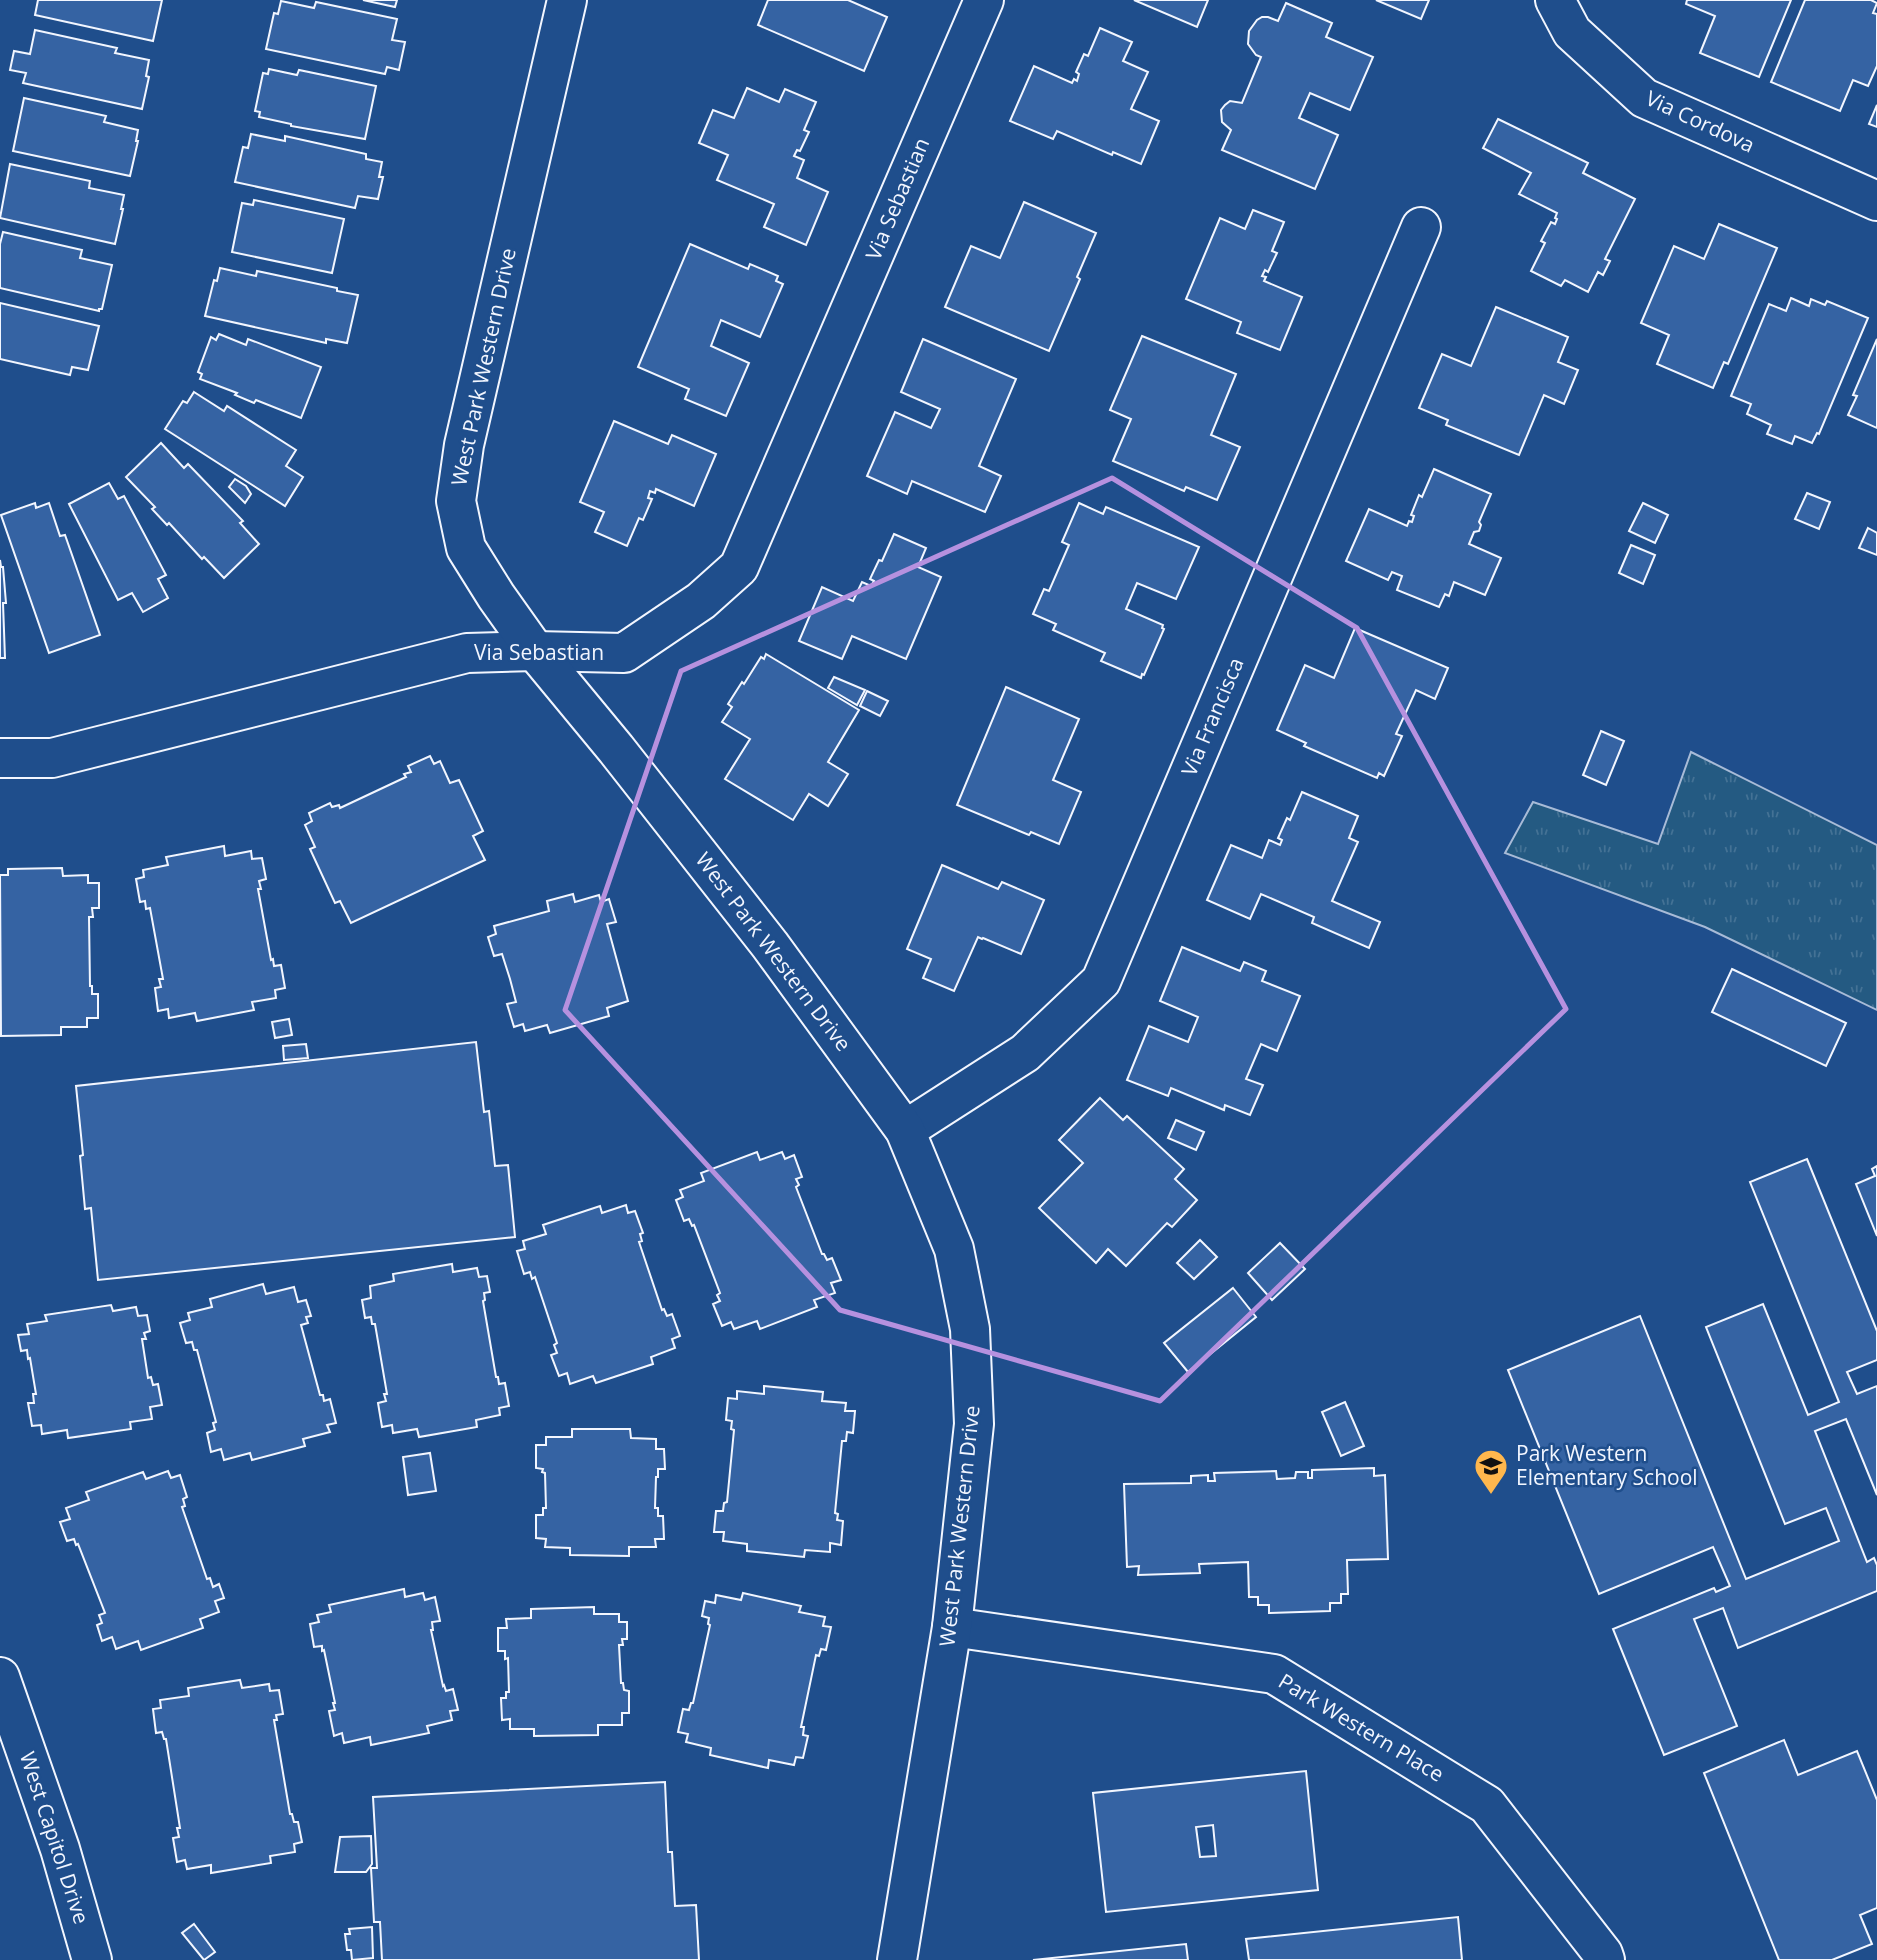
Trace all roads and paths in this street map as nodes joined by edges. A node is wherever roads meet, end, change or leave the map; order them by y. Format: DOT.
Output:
graph roads {
  1 [pos="567,0"];
  2 [pos="984,0"];
  3 [pos="1555,0"];
  4 [pos="1877,201"];
  5 [pos="1421,227"];
  6 [pos="535,651"];
  7 [pos="0,758"];
  8 [pos="905,1130"];
  9 [pos="952,1627"];
  10 [pos="0,1676"];
  11 [pos="92,1960"];
  12 [pos="897,1960"];
  13 [pos="1605,1960"];
  1 -- 6 [label="street, West Park Western Drive"];
  2 -- 6 [label="street, Via Sebastian"];
  3 -- 4 [label="street, Via Cordova"];
  5 -- 8 [label="street, Via Francisca"];
  6 -- 7 [label="street, Via Sebastian"];
  6 -- 8 [label="street, West Park Western Drive"];
  8 -- 9 [label="street, West Park Western Drive"];
  9 -- 12 [label="street, West Park Western Drive"];
  9 -- 13 [label="street, Park Western Place"];
  10 -- 11 [label="street, West Capitol Drive"];
}
